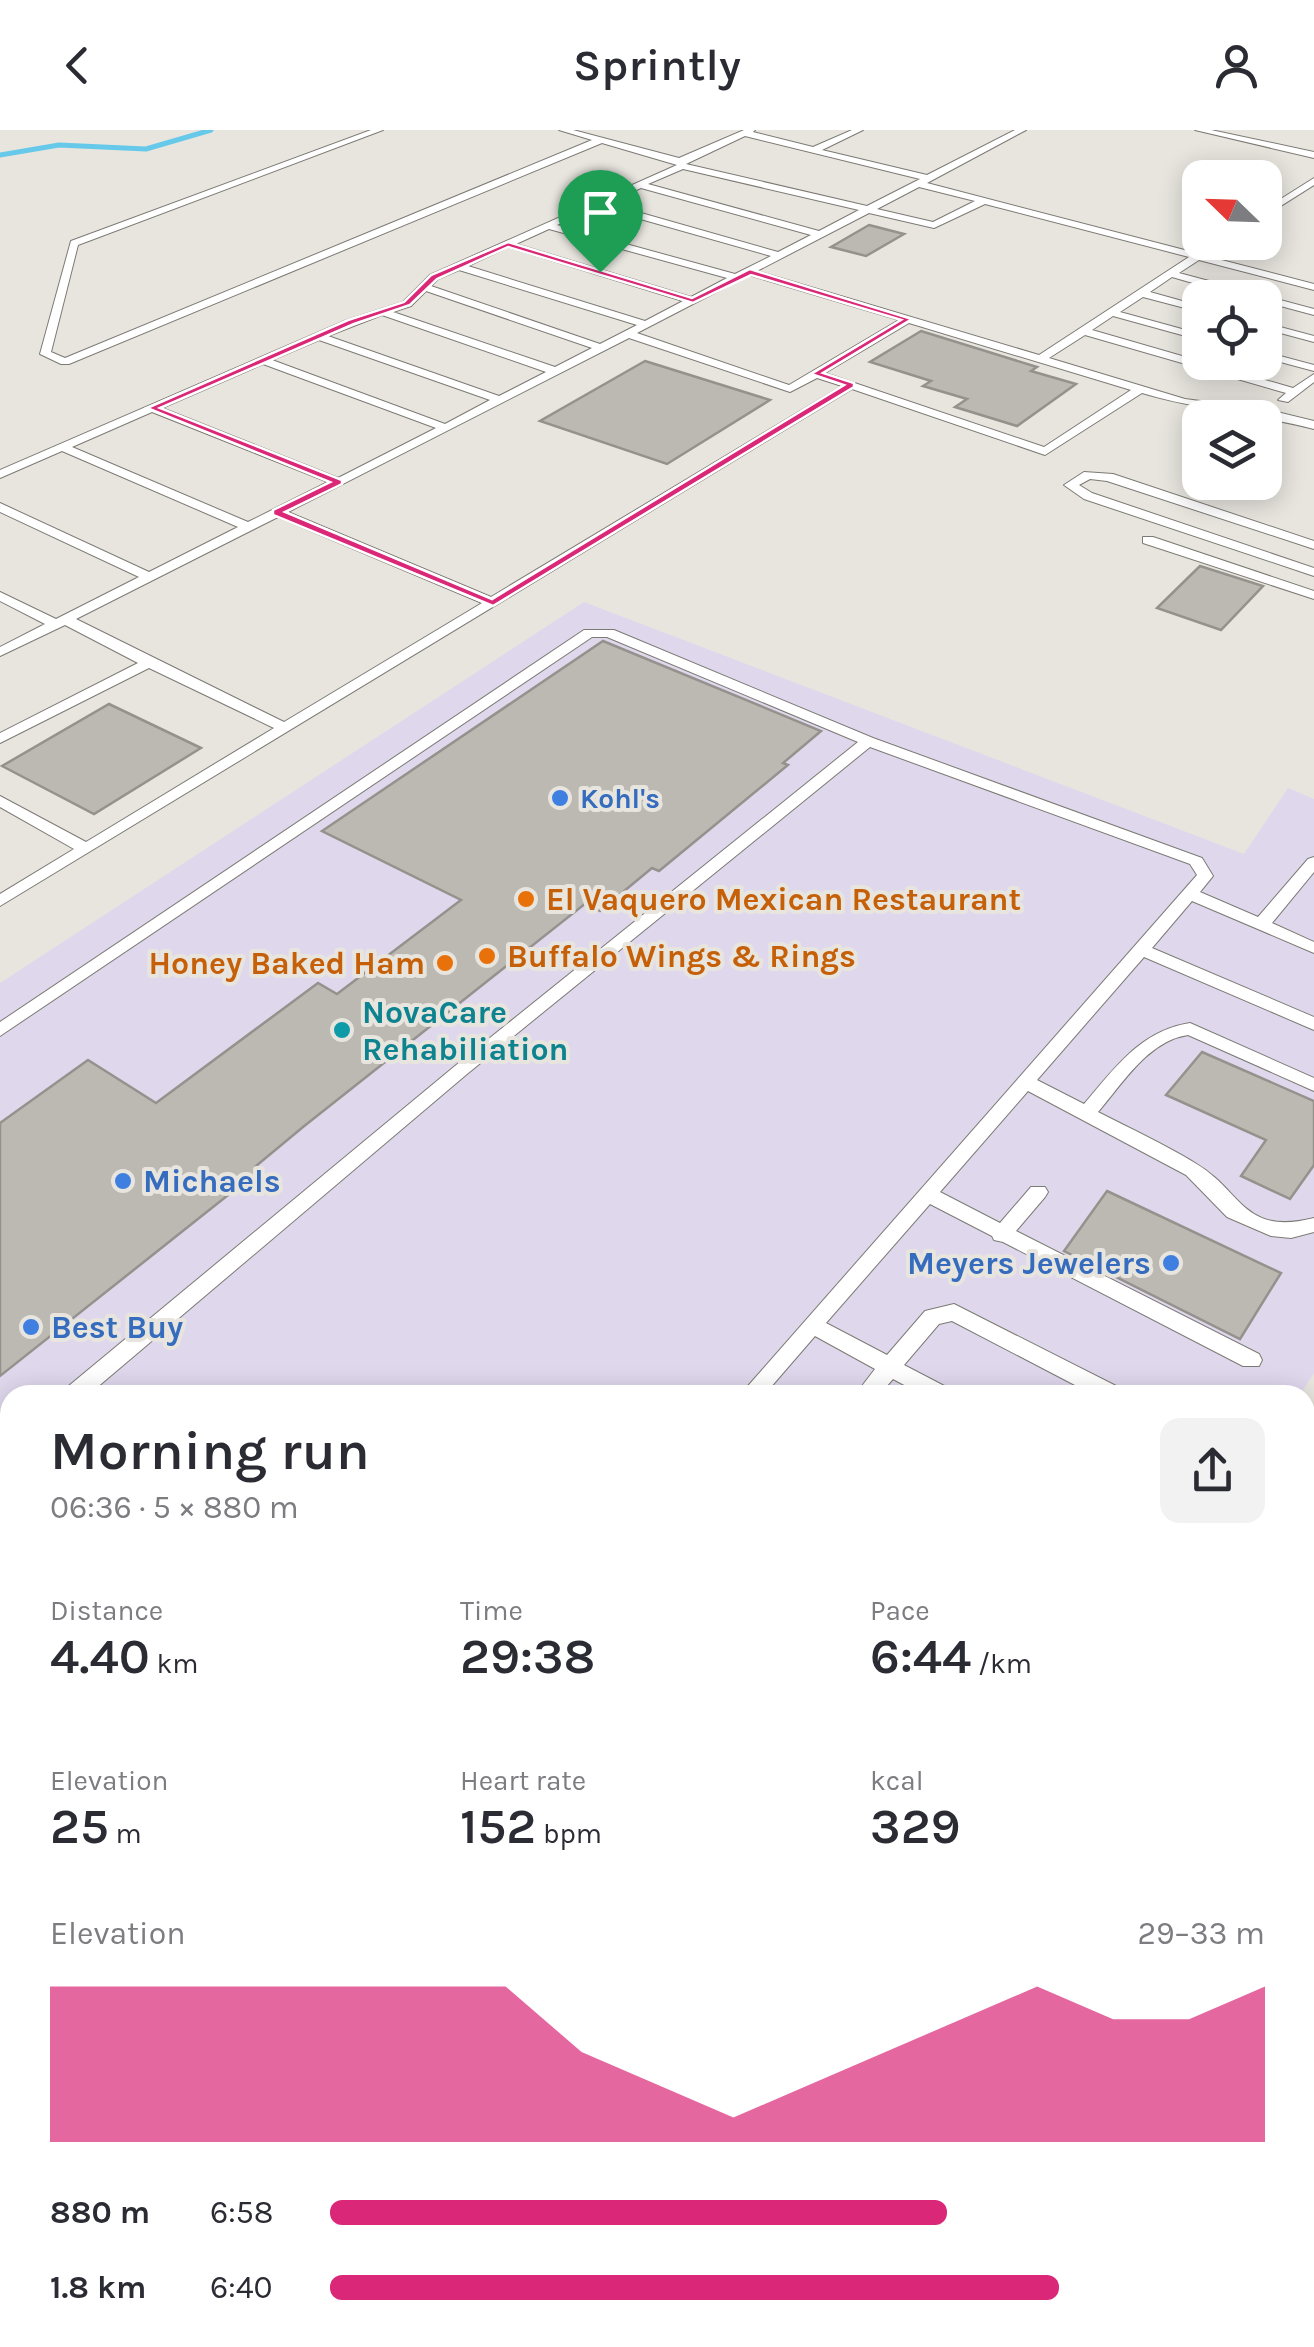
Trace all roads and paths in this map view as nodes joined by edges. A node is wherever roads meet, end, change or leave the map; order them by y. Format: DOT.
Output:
graph roads {
  1 [pos="379,130"];
  2 [pos="563,130"];
  3 [pos="859,130"];
  4 [pos="1022,130"];
  5 [pos="1199,130"];
  6 [pos="748,132"];
  7 [pos="598,135"];
  8 [pos="814,150"];
  9 [pos="1314,155"];
  10 [pos="681,164"];
  11 [pos="1314,181"];
  12 [pos="926,182"];
  13 [pos="640,185"];
  14 [pos="983,201"];
  15 [pos="1282,201"];
  16 [pos="598,204"];
  17 [pos="866,212"];
  18 [pos="550,226"];
  19 [pos="822,235"];
  20 [pos="508,244"];
  21 [pos="1182,253"];
  22 [pos="781,256"];
  23 [pos="1193,260"];
  24 [pos="1209,260"];
  25 [pos="458,266"];
  26 [pos="750,272"];
  27 [pos="1171,274"];
  28 [pos="737,278"];
  29 [pos="1194,280"];
  30 [pos="423,288"];
  31 [pos="1314,288"];
  32 [pos="1142,293"];
  33 [pos="693,301"];
  34 [pos="1282,303"];
  35 [pos="1182,304"];
  36 [pos="1112,312"];
  37 [pos="1314,312"];
  38 [pos="386,313"];
  39 [pos="908,319"];
  40 [pos="647,325"];
  41 [pos="1083,331"];
  42 [pos="1282,331"];
  43 [pos="1182,332"];
  44 [pos="628,334"];
  45 [pos="318,336"];
  46 [pos="1314,339"];
  47 [pos="602,348"];
  48 [pos="1040,359"];
  49 [pos="262,360"];
  50 [pos="1282,360"];
  51 [pos="1314,368"];
  52 [pos="556,371"];
  53 [pos="816,374"];
  54 [pos="1314,377"];
  55 [pos="851,385"];
  56 [pos="1140,389"];
  57 [pos="1294,392"];
  58 [pos="500,400"];
  59 [pos="1182,401"];
  60 [pos="1282,402"];
  61 [pos="152,408"];
  62 [pos="1282,416"];
  63 [pos="1314,425"];
  64 [pos="446,428"];
  65 [pos="62,447"];
  66 [pos="0,474"];
  67 [pos="338,482"];
  68 [pos="0,507"];
  69 [pos="277,512"];
  70 [pos="248,527"];
  71 [pos="1148,540"];
  72 [pos="1314,545"];
  73 [pos="1314,572"];
  74 [pos="150,576"];
  75 [pos="1314,595"];
  76 [pos="0,596"];
  77 [pos="493,603"];
  78 [pos="60,622"];
  79 [pos="0,652"];
  80 [pos="150,662"];
  81 [pos="285,728"];
  82 [pos="0,739"];
  83 [pos="868,741"];
  84 [pos="0,801"];
  85 [pos="86,849"];
  86 [pos="1314,862"];
  87 [pos="1190,894"];
  88 [pos="0,901"];
  89 [pos="1261,925"];
  90 [pos="1314,948"];
  91 [pos="1142,950"];
  92 [pos="1314,1024"];
  93 [pos="0,1030"];
  94 [pos="1026,1082"];
  95 [pos="1314,1085"];
  96 [pos="1088,1113"];
  97 [pos="1038,1192"];
  98 [pos="927,1194"];
  99 [pos="1314,1225"];
  100 [pos="1002,1235"];
  101 [pos="812,1325"];
  102 [pos="1251,1360"];
  103 [pos="891,1366"];
  104 [pos="84,1385"];
  105 [pos="760,1385"];
  106 [pos="875,1385"];
  107 [pos="924,1385"];
  108 [pos="1095,1385"];
  1 -- 7 [label="lane"];
  2 -- 7 [label="lane"];
  3 -- 8 [label="lane"];
  4 -- 12 [label="lane"];
  5 -- 9 [label="lane"];
  6 -- 8 [label="lane"];
  6 -- 10 [label="lane"];
  7 -- 10 [label="lane"];
  8 -- 12 [label="lane"];
  10 -- 13 [label="lane"];
  10 -- 17 [label="lane"];
  11 -- 15 [label="lane"];
  12 -- 14 [label="lane"];
  12 -- 17 [label="lane"];
  13 -- 16 [label="lane"];
  13 -- 19 [label="lane"];
  14 -- 17 [label="lane"];
  14 -- 21 [label="lane"];
  16 -- 18 [label="lane"];
  16 -- 22 [label="lane"];
  17 -- 19 [label="lane"];
  18 -- 20 [label="lane"];
  18 -- 28 [label="lane"];
  19 -- 22 [label="lane"];
  20 -- 25 [label="lane"];
  20 -- 33 [label="lane"];
  22 -- 26 [label="lane"];
  23 -- 27 [label="lane"];
  24 -- 31 [label="lane"];
  25 -- 30 [label="lane"];
  25 -- 40 [label="lane"];
  26 -- 28 [label="lane"];
  26 -- 39 [label="lane"];
  27 -- 29 [label="lane"];
  27 -- 32 [label="lane"];
  28 -- 33 [label="lane"];
  30 -- 38 [label="lane"];
  30 -- 47 [label="lane"];
  32 -- 35 [label="lane"];
  32 -- 36 [label="lane"];
  33 -- 40 [label="lane"];
  34 -- 37 [label="lane"];
  36 -- 41 [label="lane"];
  36 -- 43 [label="lane"];
  38 -- 45 [label="lane"];
  38 -- 52 [label="lane"];
  39 -- 48 [label="lane"];
  39 -- 53 [label="lane"];
  40 -- 44 [label="lane"];
  41 -- 48 [label="lane"];
  41 -- 57 [label="lane"];
  42 -- 46 [label="lane"];
  44 -- 47 [label="lane"];
  44 -- 53 [label="lane"];
  45 -- 49 [label="lane"];
  45 -- 58 [label="lane"];
  47 -- 52 [label="lane"];
  48 -- 56 [label="lane"];
  49 -- 61 [label="lane"];
  49 -- 64 [label="lane"];
  50 -- 51 [label="lane"];
  52 -- 58 [label="lane"];
  53 -- 55 [label="lane"];
  54 -- 57 [label="lane"];
  55 -- 56 [label="lane"];
  55 -- 77 [label="lane"];
  56 -- 59 [label="lane"];
  57 -- 60 [label="lane"];
  58 -- 64 [label="lane"];
  61 -- 65 [label="lane"];
  61 -- 67 [label="lane"];
  62 -- 63 [label="lane"];
  64 -- 67 [label="lane"];
  65 -- 66 [label="lane"];
  65 -- 70 [label="lane"];
  67 -- 69 [label="lane"];
  68 -- 74 [label="lane"];
  69 -- 70 [label="lane"];
  69 -- 77 [label="lane"];
  70 -- 74 [label="lane"];
  71 -- 75 [label="lane"];
  72 -- 73 [label="lane"];
  74 -- 78 [label="lane"];
  76 -- 78 [label="lane"];
  77 -- 81 [label="lane"];
  78 -- 79 [label="lane"];
  78 -- 80 [label="lane"];
  80 -- 81 [label="lane"];
  80 -- 82 [label="lane"];
  81 -- 85 [label="lane"];
  83 -- 87 [label="lane"];
  83 -- 93 [label="lane"];
  83 -- 104 [label="lane"];
  84 -- 85 [label="lane"];
  85 -- 88 [label="lane"];
  86 -- 89 [label="lane"];
  87 -- 89 [label="lane"];
  87 -- 91 [label="lane"];
  89 -- 90 [label="lane"];
  91 -- 92 [label="lane"];
  91 -- 94 [label="lane"];
  94 -- 96 [label="lane"];
  94 -- 98 [label="lane"];
  95 -- 96 [label="lane"];
  96 -- 99 [label="lane"];
  97 -- 100 [label="lane"];
  98 -- 100 [label="lane"];
  98 -- 101 [label="lane"];
  100 -- 102 [label="lane"];
  101 -- 103 [label="lane"];
  101 -- 105 [label="lane"];
  103 -- 106 [label="lane"];
  103 -- 107 [label="lane"];
  103 -- 108 [label="lane"];
}
